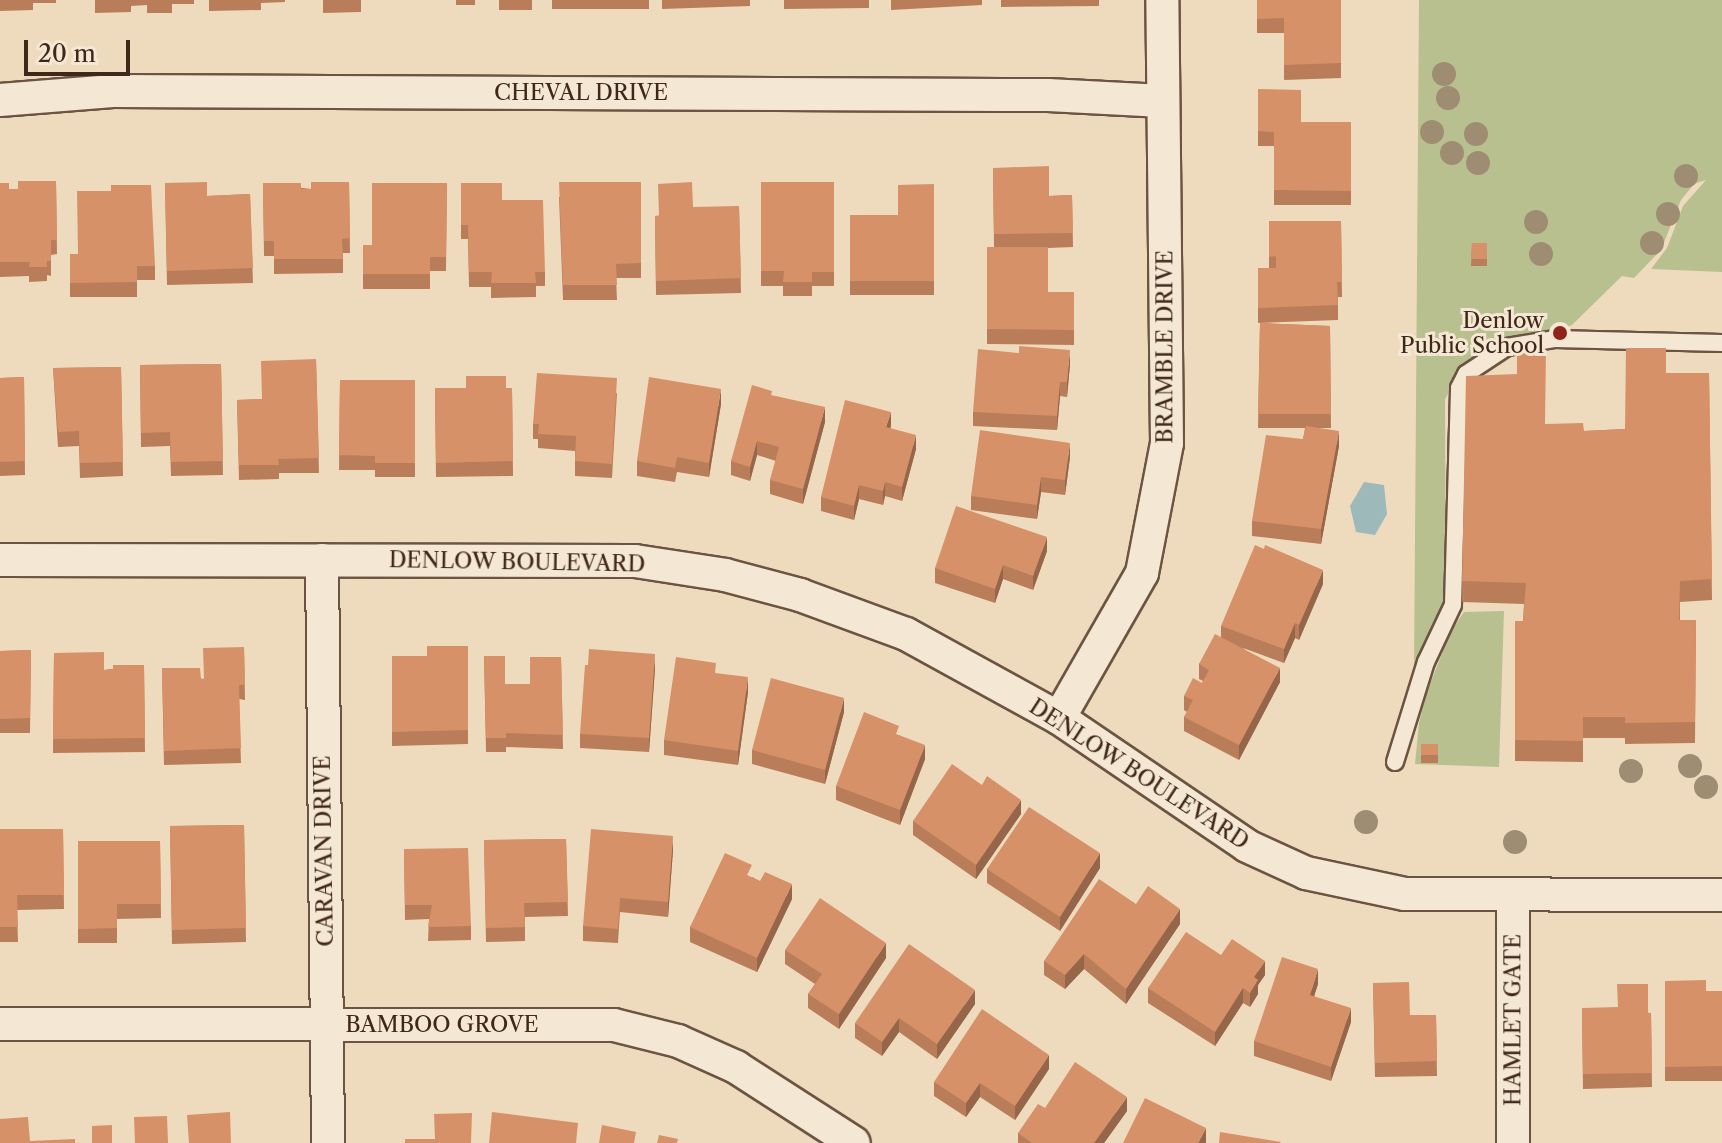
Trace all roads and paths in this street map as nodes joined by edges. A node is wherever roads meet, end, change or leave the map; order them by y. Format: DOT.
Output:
graph roads {
  1 [pos="1162,0"];
  2 [pos="0,100"];
  3 [pos="1163,101"];
  4 [pos="1722,343"];
  5 [pos="0,560"];
  6 [pos="322,560"];
  7 [pos="1059,718"];
  8 [pos="1395,762"];
  9 [pos="1722,895"];
  10 [pos="1513,896"];
  11 [pos="0,1024"];
  12 [pos="326,1025"];
  13 [pos="328,1143"];
  14 [pos="854,1143"];
  15 [pos="1513,1143"];
  1 -- 3 [label="street, BRAMBLE DRIVE"];
  2 -- 3 [label="street, CHEVAL DRIVE"];
  3 -- 7 [label="street, BRAMBLE DRIVE"];
  4 -- 8 [label="lane"];
  5 -- 6 [label="street, DENLOW BOULEVARD"];
  6 -- 7 [label="street, DENLOW BOULEVARD"];
  6 -- 12 [label="street, CARAVAN DRIVE"];
  7 -- 10 [label="street, DENLOW BOULEVARD"];
  9 -- 10 [label="street, DENLOW BOULEVARD"];
  10 -- 15 [label="street, HAMLET GATE"];
  11 -- 12 [label="street, BAMBOO GROVE"];
  12 -- 13 [label="street, CARAVAN DRIVE"];
  12 -- 14 [label="street, BAMBOO GROVE"];
}
